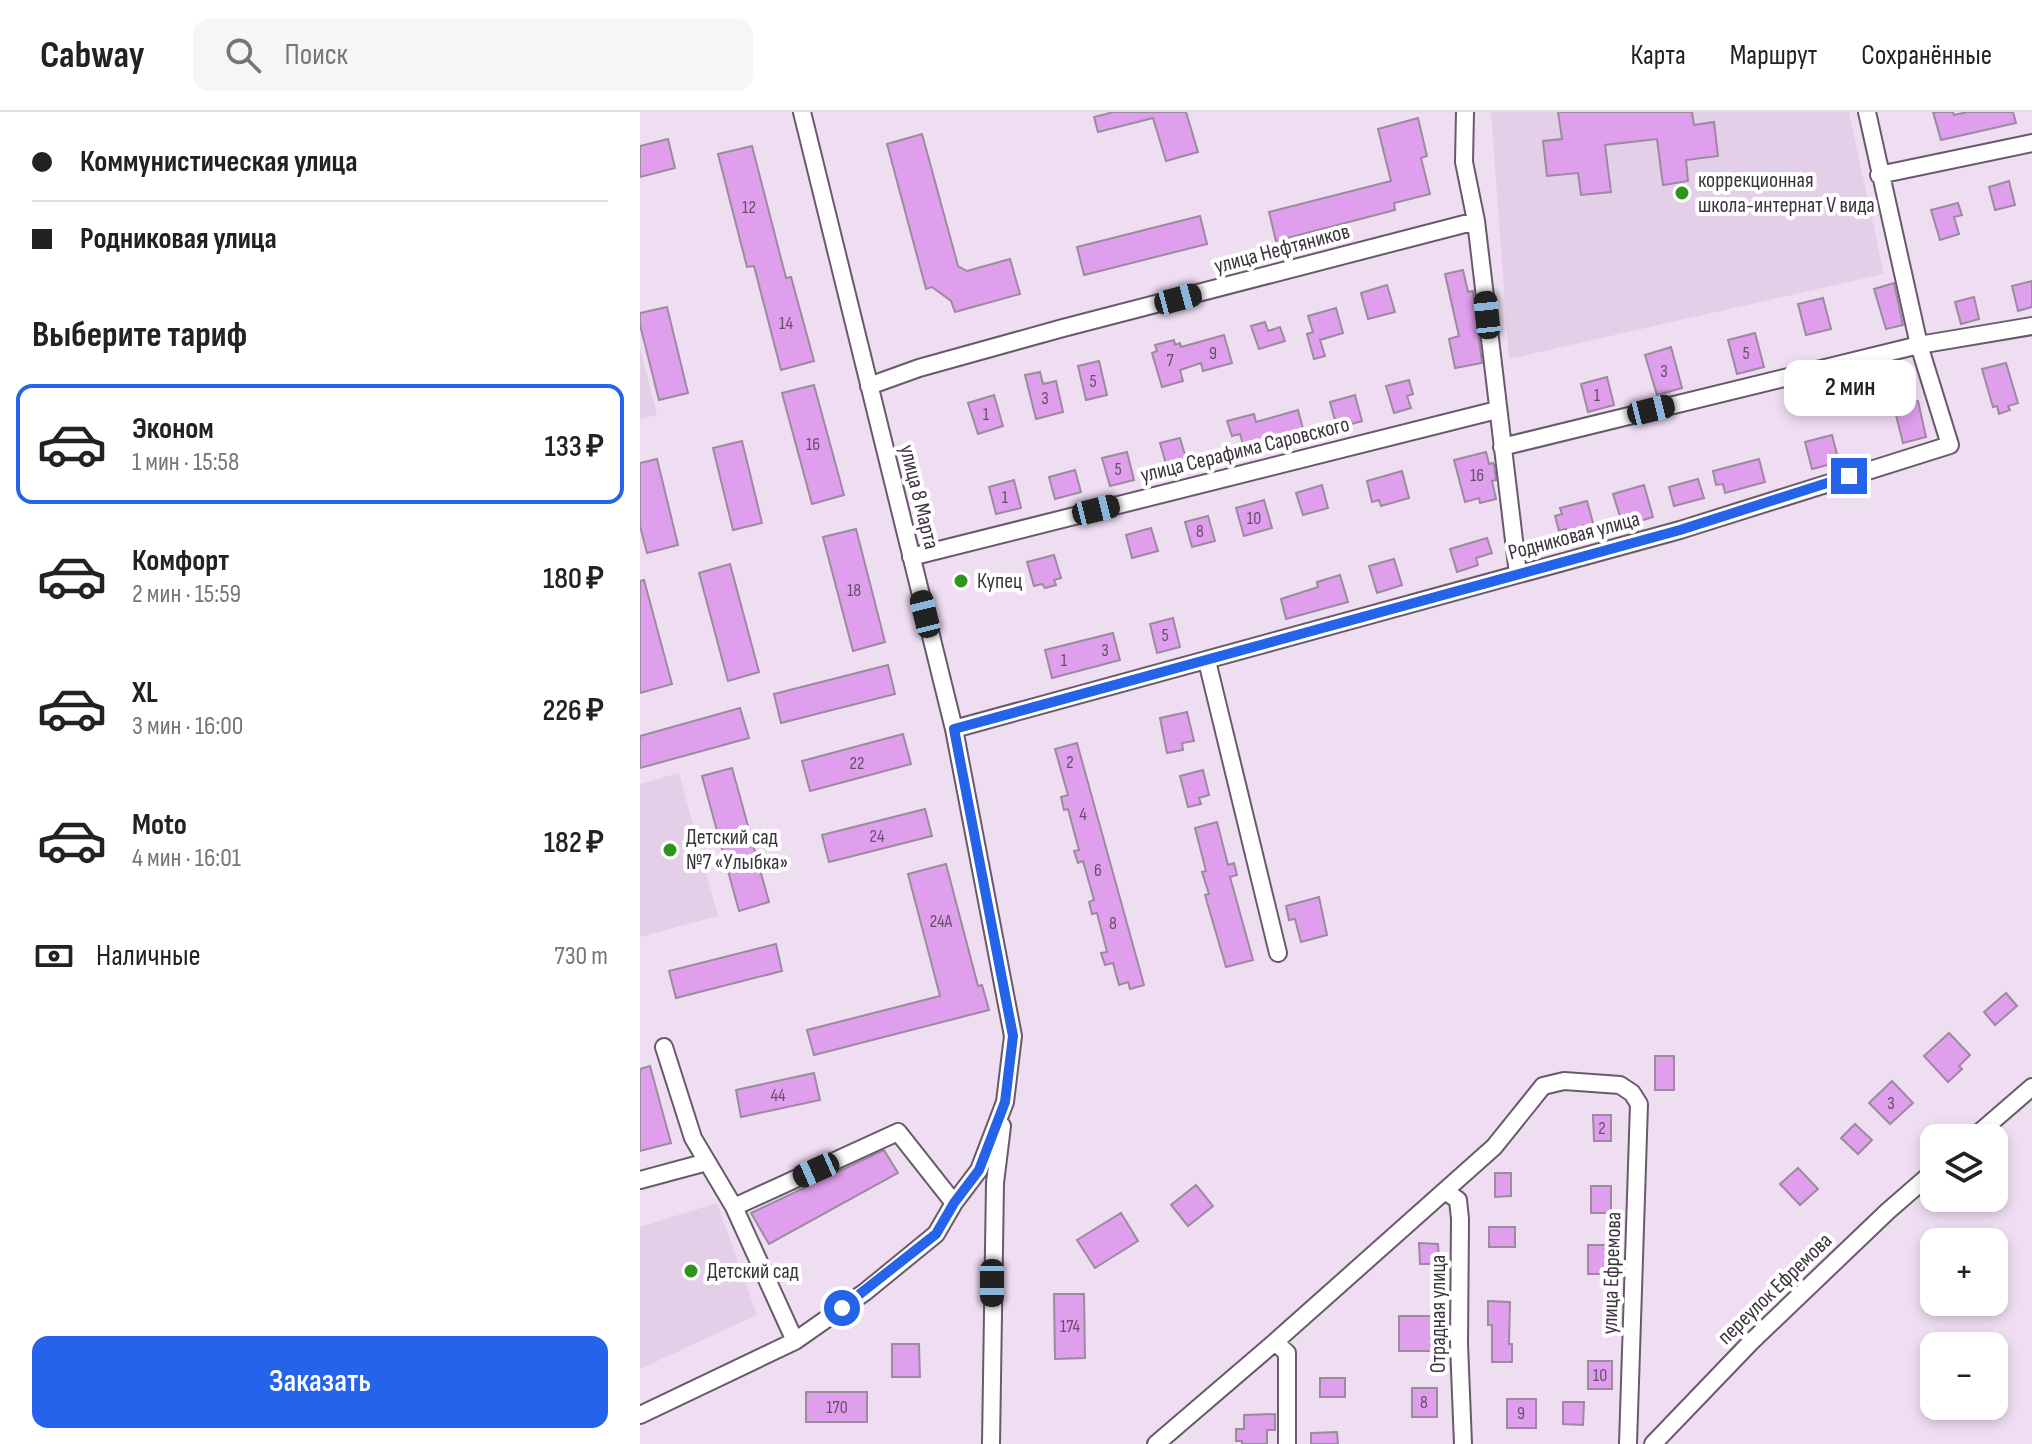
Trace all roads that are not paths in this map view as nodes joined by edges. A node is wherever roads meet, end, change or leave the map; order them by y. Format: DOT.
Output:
graph roads {
  1 [pos="802,112"];
  2 [pos="1465,112"];
  3 [pos="1867,112"];
  4 [pos="2032,143"];
  5 [pos="1879,175"];
  6 [pos="1476,221"];
  7 [pos="2032,326"];
  8 [pos="1919,345"];
  9 [pos="869,386"];
  10 [pos="1497,410"];
  11 [pos="1502,447"];
  12 [pos="911,557"];
  13 [pos="1518,574"];
  14 [pos="1207,661"];
  15 [pos="954,729"];
  16 [pos="1278,953"];
  17 [pos="664,1047"];
  18 [pos="2032,1087"];
  19 [pos="1005,1102"];
  20 [pos="1989,1124"];
  21 [pos="707,1162"];
  22 [pos="640,1180"];
  23 [pos="1920,1183"];
  24 [pos="1445,1191"];
  25 [pos="954,1203"];
  26 [pos="734,1207"];
  27 [pos="795,1341"];
  28 [pos="1275,1342"];
  29 [pos="640,1415"];
  30 [pos="991,1444"];
  31 [pos="1156,1444"];
  32 [pos="1287,1444"];
  33 [pos="1463,1444"];
  34 [pos="1628,1444"];
  35 [pos="1653,1444"];
  1 -- 9 [label="street, улица 8 Марта"];
  2 -- 6 [label="street"];
  3 -- 5 [label="street"];
  4 -- 5 [label="street"];
  5 -- 8 [label="street"];
  6 -- 9 [label="street, улица Нефтяников"];
  6 -- 10 [label="street"];
  7 -- 8 [label="street"];
  8 -- 11 [label="street"];
  8 -- 13 [label="street, Родниковая улица"];
  9 -- 12 [label="street, улица 8 Марта"];
  10 -- 11 [label="street"];
  10 -- 12 [label="street, улица Серафима Саровского"];
  11 -- 13 [label="street"];
  12 -- 15 [label="street, улица 8 Марта"];
  13 -- 14 [label="street, Родниковая улица"];
  14 -- 15 [label="street, Родниковая улица"];
  14 -- 16 [label="street"];
  15 -- 19 [label="street, улица 8 Марта"];
  17 -- 21 [label="street"];
  18 -- 20 [label="street"];
  19 -- 25 [label="street"];
  19 -- 30 [label="street"];
  21 -- 22 [label="street"];
  21 -- 26 [label="street"];
  23 -- 35 [label="street, переулок Ефремова"];
  24 -- 28 [label="street"];
  24 -- 33 [label="street, Отрадная улица"];
  24 -- 34 [label="street, улица Ефремова"];
  25 -- 26 [label="street"];
  25 -- 27 [label="street"];
  26 -- 27 [label="street"];
  27 -- 29 [label="street"];
  28 -- 31 [label="street"];
  28 -- 32 [label="street"];
}
